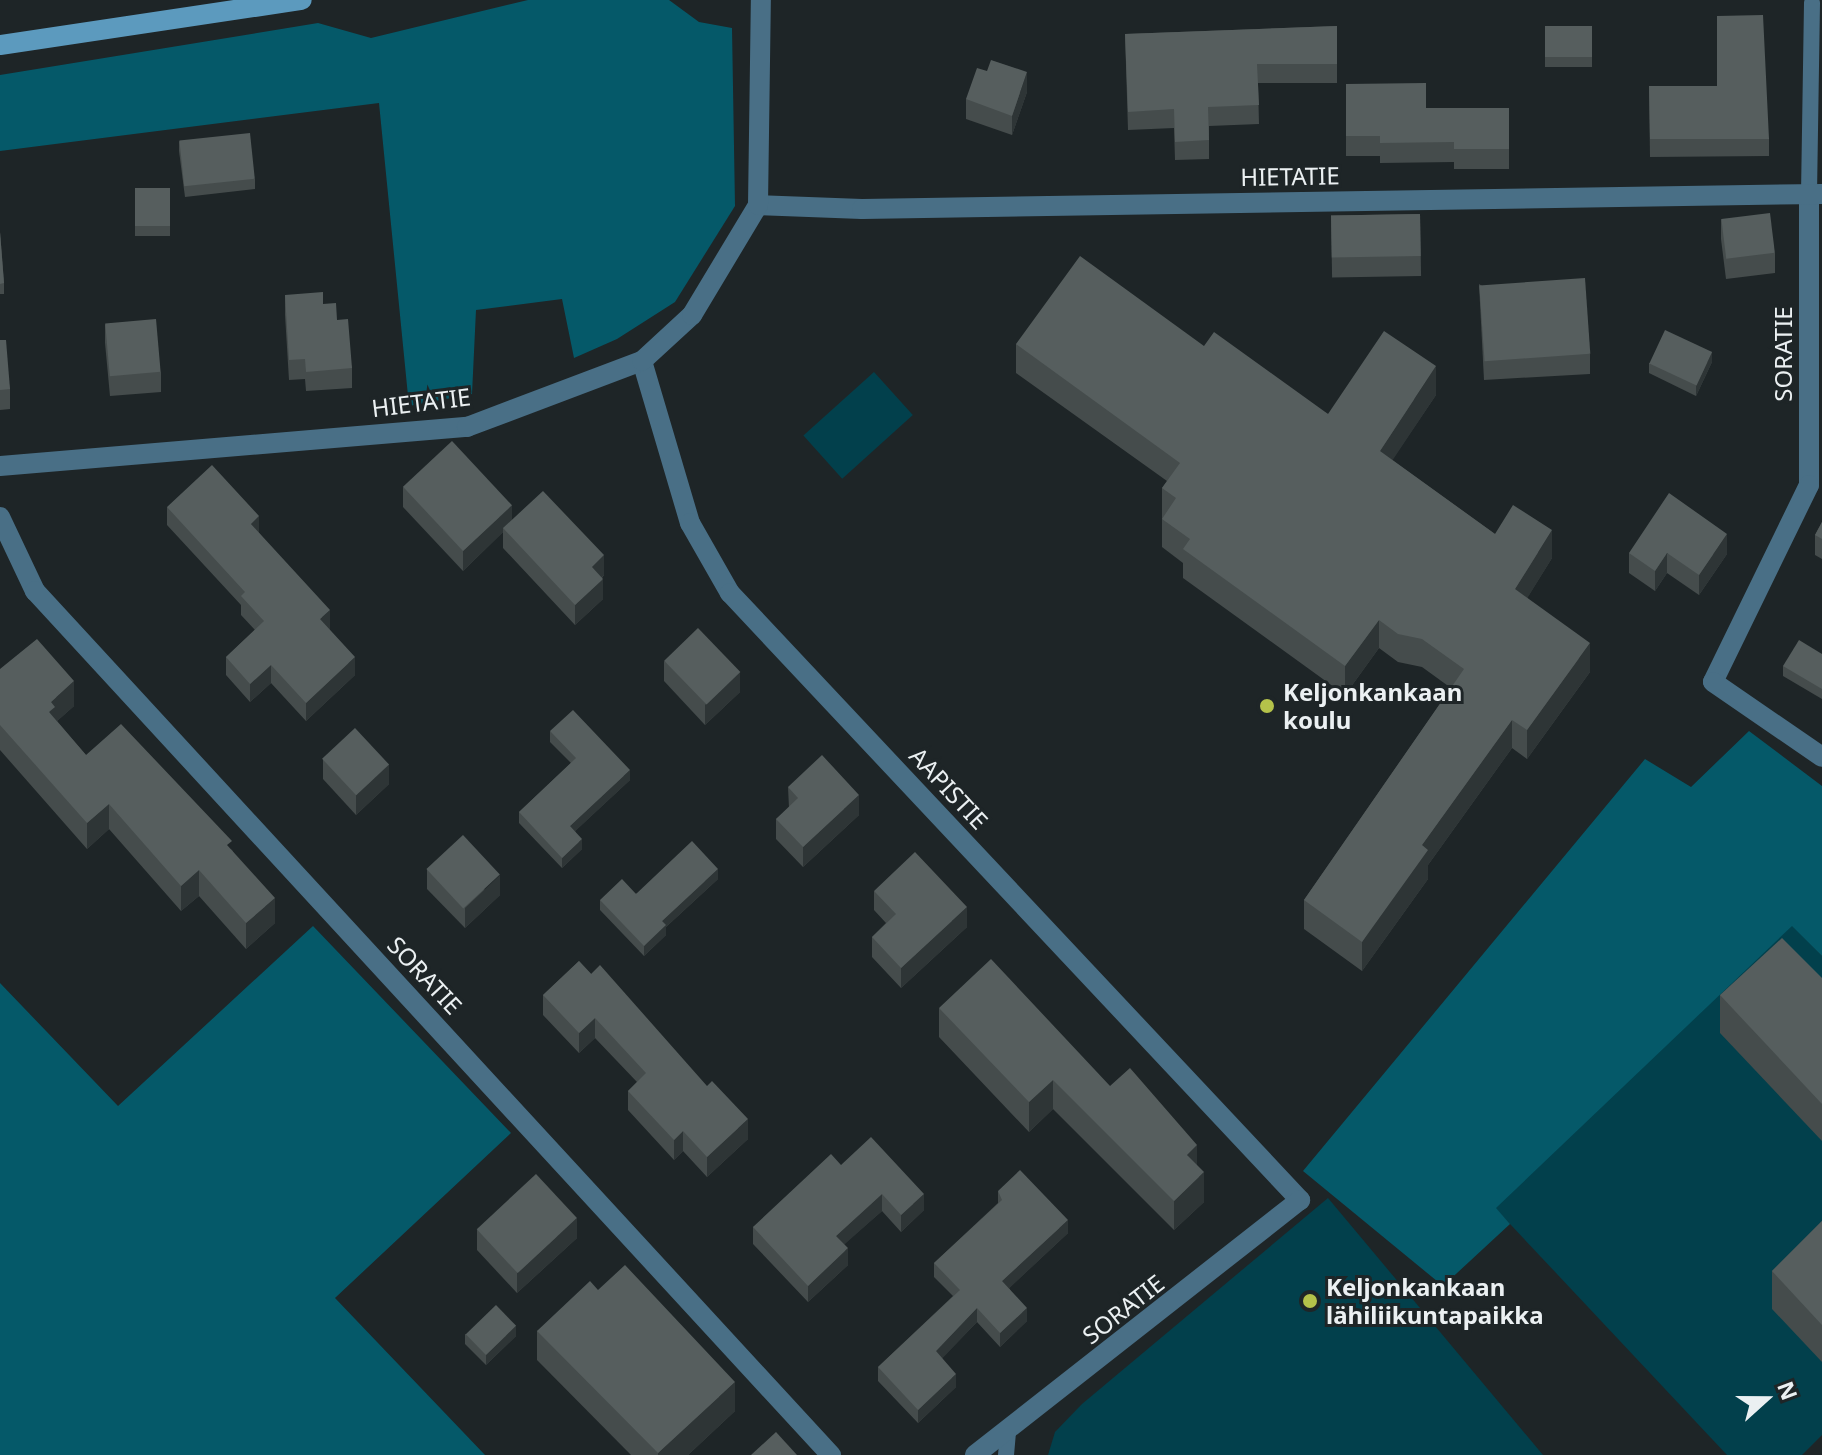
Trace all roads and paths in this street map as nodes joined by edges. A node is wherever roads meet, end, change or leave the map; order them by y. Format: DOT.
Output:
graph roads {
  1 [pos="302,0"];
  2 [pos="761,0"];
  3 [pos="1812,3"];
  4 [pos="0,45"];
  5 [pos="1816,194"];
  6 [pos="758,205"];
  7 [pos="642,361"];
  8 [pos="0,466"];
  9 [pos="0,517"];
  10 [pos="1822,757"];
  11 [pos="1300,1200"];
  12 [pos="1008,1433"];
  13 [pos="831,1455"];
  14 [pos="975,1455"];
  15 [pos="1006,1455"];
  1 -- 4 [label="main road"];
  2 -- 6 [label="street"];
  3 -- 5 [label="lane, SORATIE"];
  5 -- 6 [label="street, HIETATIE"];
  5 -- 10 [label="street, SORATIE"];
  6 -- 7 [label="street, HIETATIE"];
  7 -- 8 [label="street, HIETATIE"];
  7 -- 11 [label="street, AAPISTIE"];
  9 -- 13 [label="street, SORATIE"];
  11 -- 12 [label="street, SORATIE"];
  12 -- 14 [label="street, SORATIE"];
  12 -- 15 [label="lane"];
}
